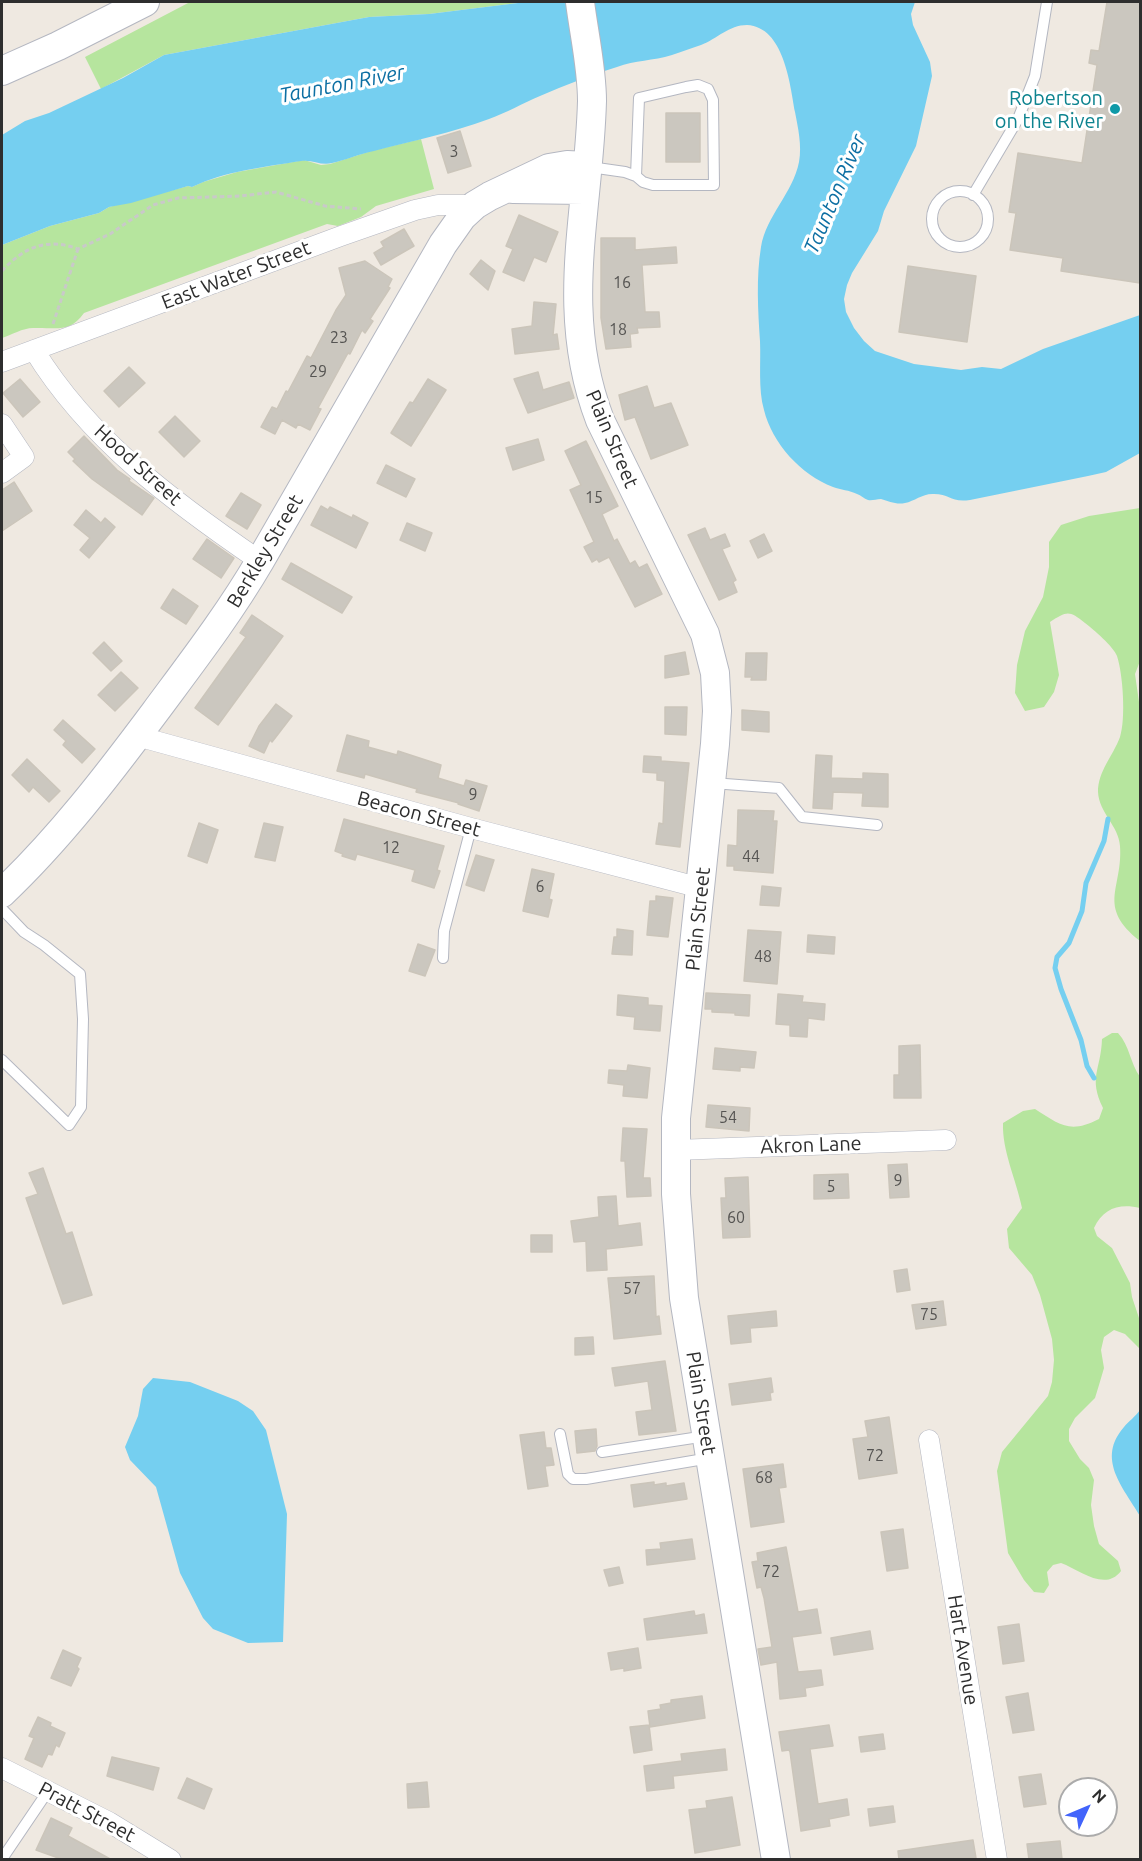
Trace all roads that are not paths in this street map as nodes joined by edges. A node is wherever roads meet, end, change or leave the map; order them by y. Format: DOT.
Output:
graph roads {
  1 [pos="145,2"];
  2 [pos="580,2"];
  3 [pos="1047,2"];
  4 [pos="2,71"];
  5 [pos="636,176"];
  6 [pos="585,178"];
  7 [pos="973,195"];
  8 [pos="487,199"];
  9 [pos="41,348"];
  10 [pos="2,362"];
  11 [pos="2,424"];
  12 [pos="2,473"];
  13 [pos="260,561"];
  14 [pos="137,736"];
  15 [pos="711,783"];
  16 [pos="877,825"];
  17 [pos="471,828"];
  18 [pos="701,888"];
  19 [pos="2,893"];
  20 [pos="2,909"];
  21 [pos="442,958"];
  22 [pos="2,1060"];
  23 [pos="946,1140"];
  24 [pos="675,1150"];
  25 [pos="560,1434"];
  26 [pos="929,1440"];
  27 [pos="709,1447"];
  28 [pos="602,1452"];
  29 [pos="2,1768"];
  30 [pos="48,1791"];
  31 [pos="2,1859"];
  32 [pos="171,1860"];
  33 [pos="776,1860"];
  34 [pos="997,1860"];
  1 -- 4 [label="main road"];
  2 -- 6 [label="main road, Plain Street"];
  3 -- 7 [label="lane"];
  5 -- 5 [label="lane"];
  5 -- 6 [label="lane"];
  6 -- 8 [label="main road, East Water Street"];
  6 -- 15 [label="main road, Plain Street"];
  7 -- 7 [label="lane"];
  8 -- 9 [label="street, East Water Street"];
  8 -- 13 [label="main road, Berkley Street"];
  9 -- 10 [label="street, East Water Street"];
  9 -- 13 [label="street, Hood Street"];
  11 -- 12 [label="street"];
  13 -- 14 [label="main road, Berkley Street"];
  14 -- 17 [label="street, Beacon Street"];
  14 -- 19 [label="main road, Berkley Street"];
  15 -- 16 [label="lane"];
  15 -- 18 [label="main road, Plain Street"];
  17 -- 18 [label="street, Beacon Street"];
  17 -- 21 [label="lane"];
  18 -- 24 [label="main road, Plain Street"];
  20 -- 22 [label="lane"];
  23 -- 24 [label="street, Akron Lane"];
  24 -- 27 [label="main road, Plain Street"];
  25 -- 27 [label="lane"];
  26 -- 34 [label="street, Hart Avenue"];
  27 -- 28 [label="lane"];
  27 -- 33 [label="main road, Plain Street"];
  29 -- 30 [label="street, Pratt Street"];
  30 -- 31 [label="lane"];
  30 -- 32 [label="street, Pratt Street"];
}
